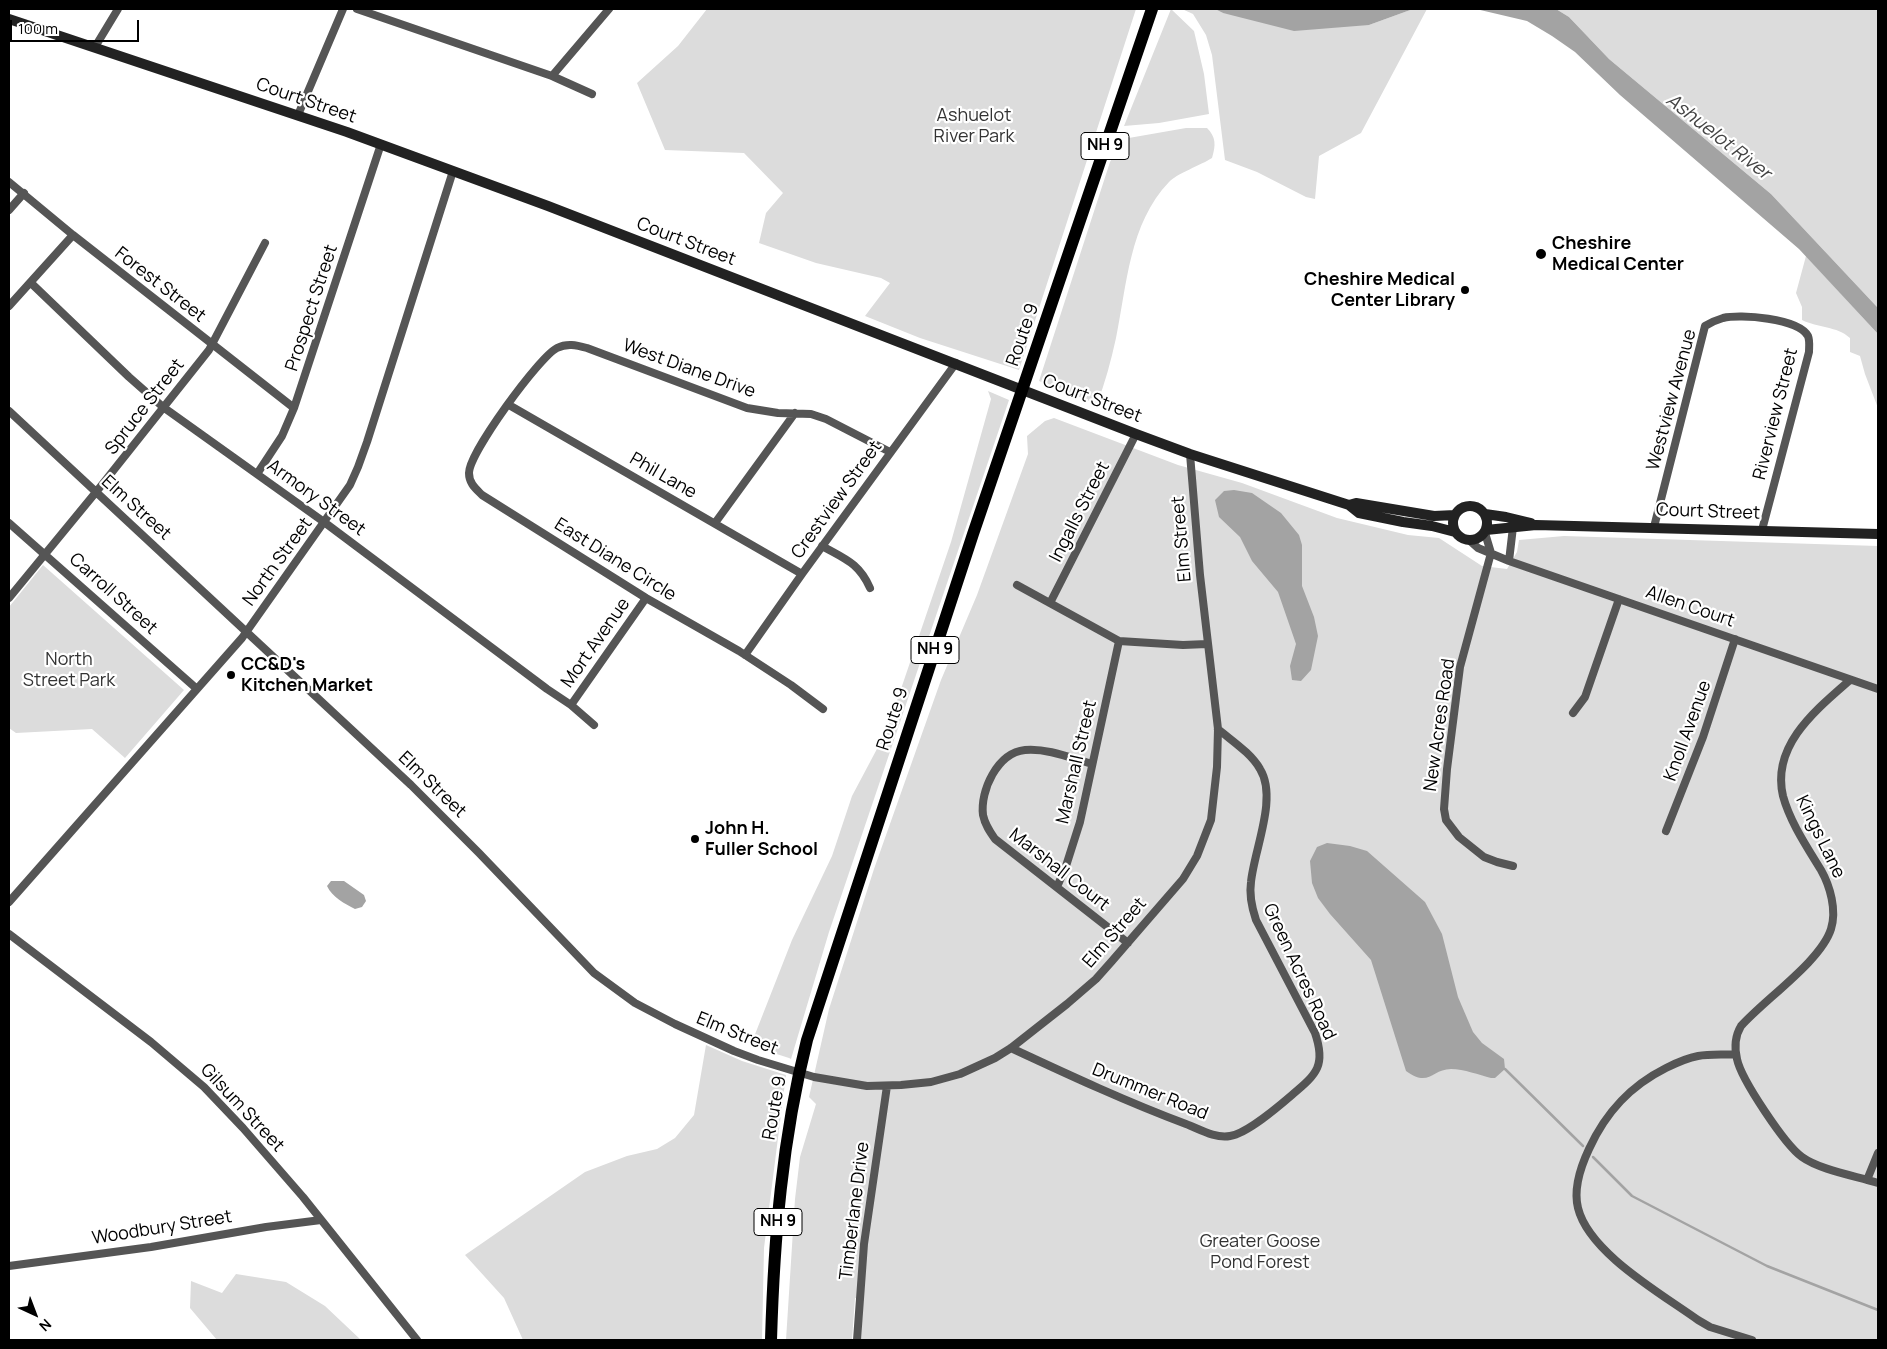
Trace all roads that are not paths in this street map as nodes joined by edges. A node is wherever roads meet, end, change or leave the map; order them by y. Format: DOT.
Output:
graph roads {
  1 [pos="118,9"];
  2 [pos="343,9"];
  3 [pos="357,9"];
  4 [pos="609,9"];
  5 [pos="1152,9"];
  6 [pos="9,19"];
  7 [pos="95,47"];
  8 [pos="552,76"];
  9 [pos="592,94"];
  10 [pos="298,115"];
  11 [pos="381,144"];
  12 [pos="453,171"];
  13 [pos="9,182"];
  14 [pos="24,193"];
  15 [pos="9,210"];
  16 [pos="73,236"];
  17 [pos="265,243"];
  18 [pos="31,284"];
  19 [pos="9,306"];
  20 [pos="1807,335"];
  21 [pos="211,344"];
  22 [pos="956,363"];
  23 [pos="509,405"];
  24 [pos="163,407"];
  25 [pos="294,408"];
  26 [pos="9,411"];
  27 [pos="795,413"];
  28 [pos="1136,434"];
  29 [pos="890,452"];
  30 [pos="1190,454"];
  31 [pos="257,474"];
  32 [pos="96,492"];
  33 [pos="1349,505"];
  34 [pos="1485,514"];
  35 [pos="1455,515"];
  36 [pos="324,522"];
  37 [pos="9,523"];
  38 [pos="715,524"];
  39 [pos="1536,525"];
  40 [pos="1513,527"];
  41 [pos="1654,527"];
  42 [pos="1762,530"];
  43 [pos="1455,532"];
  44 [pos="1486,532"];
  45 [pos="1878,534"];
  46 [pos="1469,540"];
  47 [pos="822,546"];
  48 [pos="1491,553"];
  49 [pos="44,554"];
  50 [pos="1509,561"];
  51 [pos="802,574"];
  52 [pos="1017,585"];
  53 [pos="870,588"];
  54 [pos="9,598"];
  55 [pos="646,598"];
  56 [pos="1619,599"];
  57 [pos="1050,603"];
  58 [pos="246,630"];
  59 [pos="1735,640"];
  60 [pos="1119,642"];
  61 [pos="1208,644"];
  62 [pos="746,655"];
  63 [pos="1850,680"];
  64 [pos="197,689"];
  65 [pos="1878,690"];
  66 [pos="571,705"];
  67 [pos="823,709"];
  68 [pos="1573,713"];
  69 [pos="594,725"];
  70 [pos="1218,729"];
  71 [pos="1092,764"];
  72 [pos="1666,831"];
  73 [pos="1513,866"];
  74 [pos="1057,887"];
  75 [pos="9,902"];
  76 [pos="9,934"];
  77 [pos="1128,942"];
  78 [pos="1011,1048"];
  79 [pos="1736,1054"];
  80 [pos="887,1086"];
  81 [pos="1275,1110"];
  82 [pos="1878,1153"];
  83 [pos="1867,1180"];
  84 [pos="1878,1183"];
  85 [pos="320,1220"];
  86 [pos="9,1266"];
  87 [pos="417,1340"];
  88 [pos="771,1340"];
  89 [pos="857,1340"];
  90 [pos="1752,1340"];
  1 -- 7 [label="street"];
  2 -- 10 [label="street"];
  3 -- 8 [label="street"];
  4 -- 8 [label="street"];
  5 -- 88 [label="highway, Route 9 / NH 9"];
  6 -- 7 [label="main road, Court Street"];
  7 -- 10 [label="main road, Court Street"];
  8 -- 9 [label="street"];
  10 -- 11 [label="main road, Court Street"];
  11 -- 12 [label="main road, Court Street"];
  11 -- 25 [label="street, Prospect Street"];
  12 -- 22 [label="main road, Court Street"];
  12 -- 36 [label="street, North Street"];
  13 -- 14 [label="street, Forest Street"];
  14 -- 15 [label="street"];
  14 -- 16 [label="street, Forest Street"];
  16 -- 18 [label="street"];
  16 -- 21 [label="street, Forest Street"];
  17 -- 21 [label="street, Spruce Street"];
  18 -- 19 [label="street"];
  18 -- 24 [label="street, Armory Street"];
  20 -- 41 [label="street, Westview Avenue"];
  20 -- 42 [label="street, Riverview Street"];
  21 -- 24 [label="street, Spruce Street"];
  21 -- 25 [label="street, Forest Street"];
  22 -- 28 [label="main road, Court Street"];
  22 -- 29 [label="street, Crestview Street"];
  23 -- 27 [label="street, West Diane Drive"];
  23 -- 38 [label="street, Phil Lane"];
  23 -- 55 [label="street, East Diane Circle"];
  24 -- 31 [label="street, Armory Street"];
  24 -- 32 [label="street, Spruce Street"];
  25 -- 31 [label="street, Prospect Street"];
  26 -- 32 [label="street, Elm Street"];
  27 -- 29 [label="street, West Diane Drive"];
  27 -- 38 [label="street"];
  28 -- 30 [label="main road, Court Street"];
  28 -- 57 [label="street, Ingalls Street"];
  29 -- 47 [label="street, Crestview Street"];
  30 -- 33 [label="main road, Court Street"];
  30 -- 61 [label="street, Elm Street"];
  31 -- 36 [label="street, Armory Street"];
  32 -- 49 [label="street, Spruce Street"];
  32 -- 58 [label="street, Elm Street"];
  33 -- 35 [label="main road, Court Street"];
  33 -- 43 [label="main road, Court Street"];
  34 -- 35 [label="main road, Court Street"];
  34 -- 39 [label="main road, Court Street"];
  34 -- 44 [label="main road"];
  35 -- 43 [label="main road"];
  36 -- 58 [label="street, North Street"];
  36 -- 66 [label="street, Armory Street"];
  37 -- 49 [label="street, Carroll Street"];
  38 -- 51 [label="street, Phil Lane"];
  39 -- 40 [label="main road, Court Street"];
  39 -- 41 [label="main road, Court Street"];
  40 -- 44 [label="main road, Court Street"];
  40 -- 50 [label="street"];
  41 -- 42 [label="main road, Court Street"];
  42 -- 45 [label="main road, Court Street"];
  43 -- 46 [label="main road, Court Street"];
  44 -- 46 [label="main road, Court Street"];
  44 -- 48 [label="street"];
  46 -- 48 [label="street, Allen Court"];
  47 -- 51 [label="street, Crestview Street"];
  47 -- 53 [label="street"];
  48 -- 50 [label="street, Allen Court"];
  48 -- 73 [label="street, New Acres Road"];
  49 -- 54 [label="street, Spruce Street"];
  49 -- 64 [label="street, Carroll Street"];
  50 -- 56 [label="street, Allen Court"];
  51 -- 62 [label="street, Crestview Street"];
  52 -- 57 [label="street"];
  55 -- 62 [label="street, East Diane Circle"];
  55 -- 66 [label="street, Mort Avenue"];
  56 -- 59 [label="street, Allen Court"];
  56 -- 68 [label="street"];
  57 -- 60 [label="street"];
  58 -- 64 [label="street, North Street"];
  58 -- 80 [label="street, Elm Street"];
  59 -- 63 [label="street, Allen Court"];
  59 -- 72 [label="street, Knoll Avenue"];
  60 -- 61 [label="street"];
  60 -- 71 [label="street, Marshall Street"];
  61 -- 70 [label="street, Elm Street"];
  62 -- 67 [label="street, East Diane Circle"];
  63 -- 65 [label="street, Allen Court"];
  63 -- 79 [label="street, Kings Lane"];
  64 -- 75 [label="street, North Street"];
  66 -- 69 [label="street, Armory Street"];
  70 -- 77 [label="street, Elm Street"];
  70 -- 81 [label="street, Green Acres Road"];
  71 -- 74 [label="street, Marshall Street"];
  71 -- 74 [label="street, Marshall Court"];
  74 -- 77 [label="street, Marshall Court"];
  76 -- 85 [label="street, Gilsum Street"];
  77 -- 78 [label="street, Elm Street"];
  78 -- 80 [label="street, Elm Street"];
  78 -- 81 [label="street, Drummer Road"];
  79 -- 83 [label="street"];
  79 -- 90 [label="street"];
  80 -- 89 [label="street, Timberlane Drive"];
  82 -- 83 [label="street"];
  83 -- 84 [label="street"];
  85 -- 86 [label="street, Woodbury Street"];
  85 -- 87 [label="street, Gilsum Street"];
}
